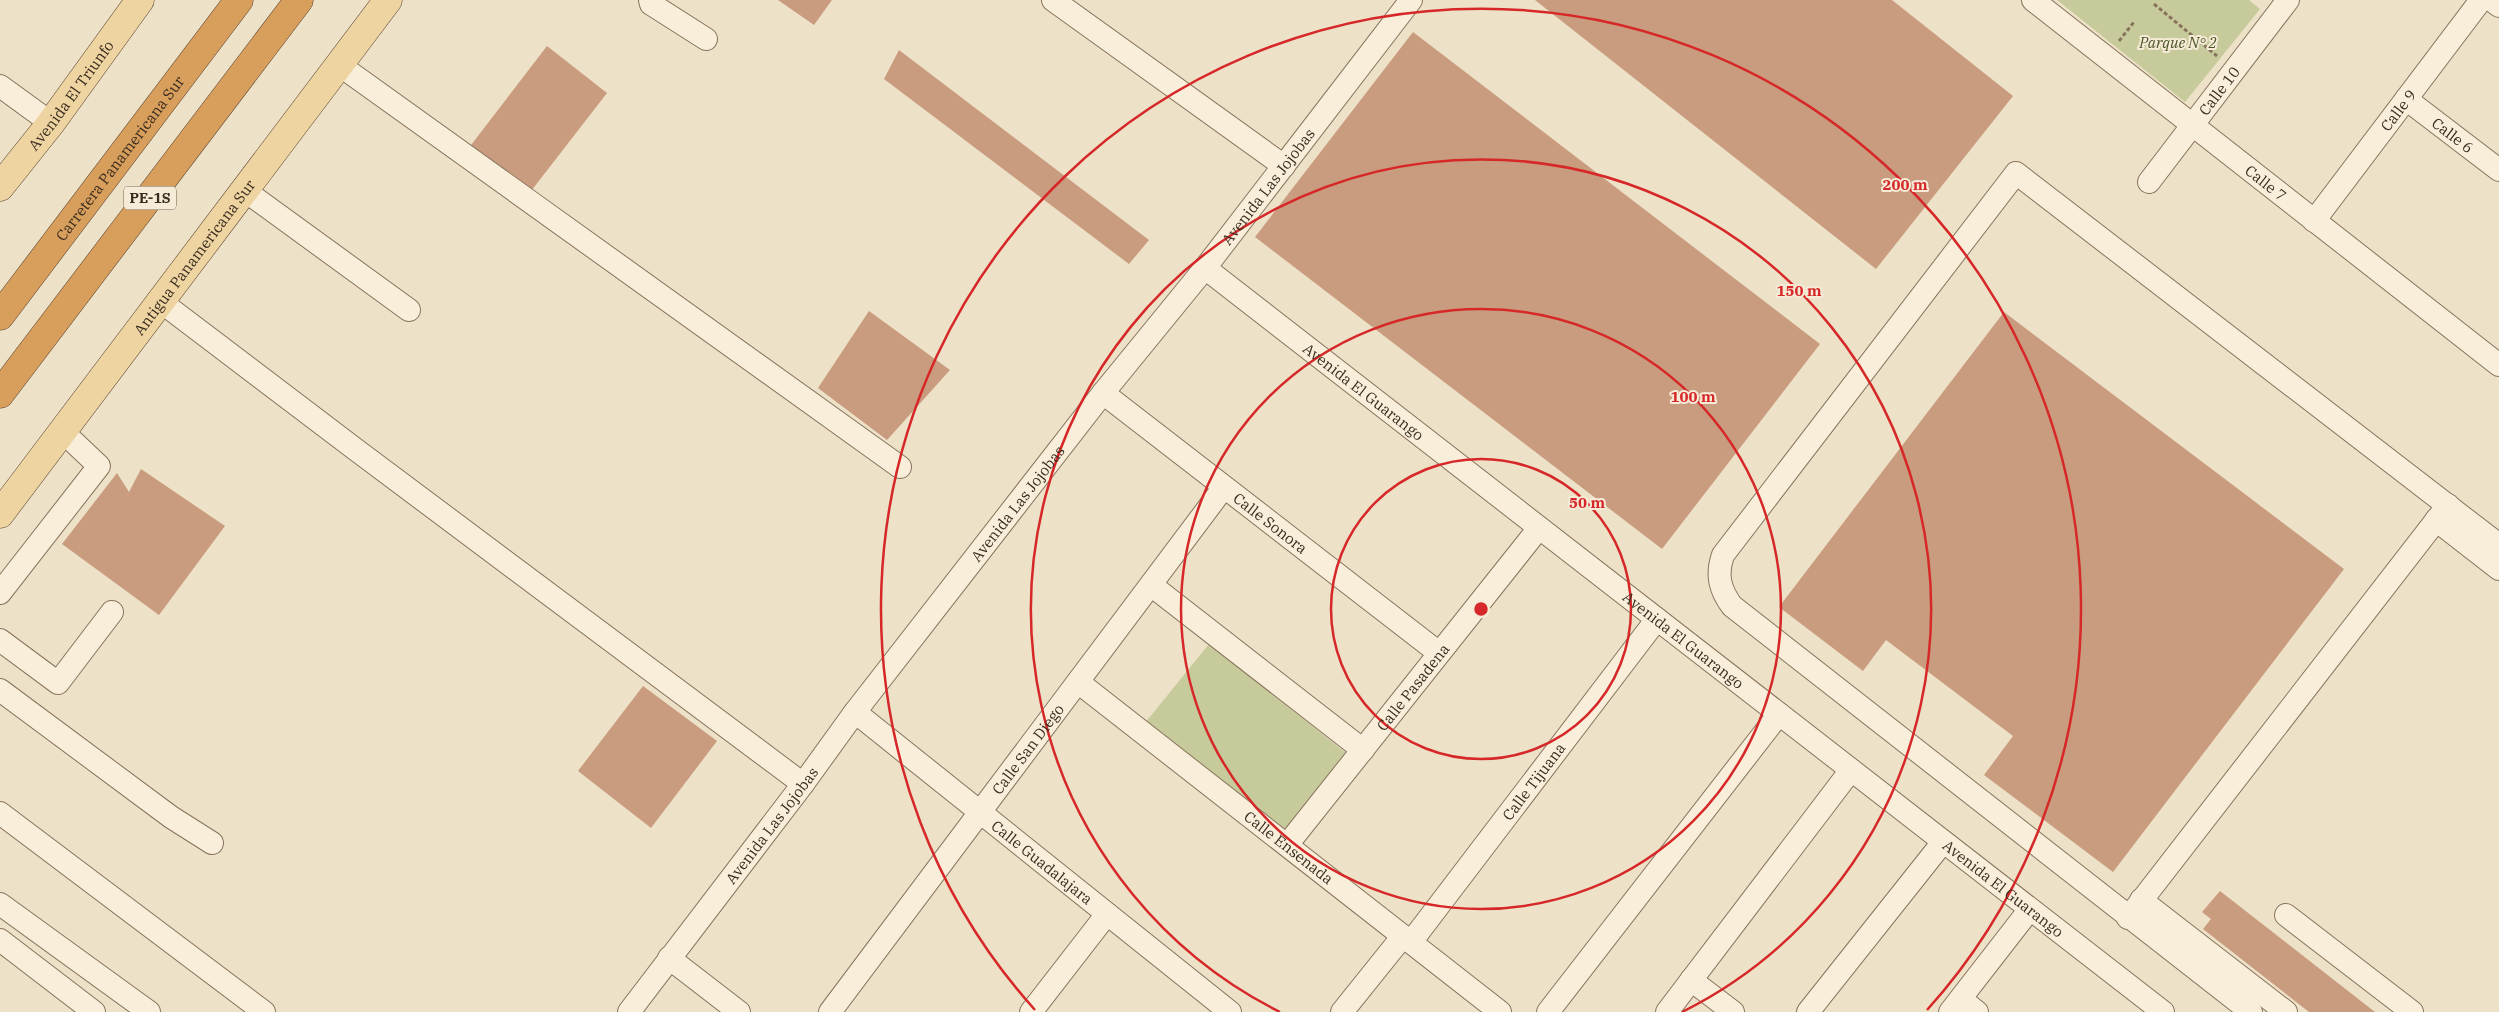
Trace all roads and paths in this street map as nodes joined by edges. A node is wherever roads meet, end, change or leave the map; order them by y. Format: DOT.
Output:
graph roads {
  1 [pos="140,0"];
  2 [pos="239,0"];
  3 [pos="299,0"];
  4 [pos="388,0"];
  5 [pos="650,0"];
  6 [pos="1053,0"];
  7 [pos="1411,0"];
  8 [pos="2033,0"];
  9 [pos="2481,0"];
  10 [pos="2491,0"];
  11 [pos="2286,1"];
  12 [pos="2154,4"];
  13 [pos="2499,6"];
  14 [pos="2134,22"];
  15 [pos="706,39"];
  16 [pos="2116,44"];
  17 [pos="2217,56"];
  18 [pos="338,64"];
  19 [pos="0,86"];
  20 [pos="2406,99"];
  21 [pos="51,123"];
  22 [pos="2192,125"];
  23 [pos="1284,166"];
  24 [pos="2499,170"];
  25 [pos="2149,182"];
  26 [pos="0,187"];
  27 [pos="244,190"];
  28 [pos="2314,221"];
  29 [pos="1205,268"];
  30 [pos="160,300"];
  31 [pos="409,310"];
  32 [pos="0,316"];
  33 [pos="2499,365"];
  34 [pos="1103,393"];
  35 [pos="0,394"];
  36 [pos="62,431"];
  37 [pos="900,467"];
  38 [pos="1224,487"];
  39 [pos="2442,513"];
  40 [pos="0,514"];
  41 [pos="1539,528"];
  42 [pos="2499,544"];
  43 [pos="2499,569"];
  44 [pos="1151,585"];
  45 [pos="0,593"];
  46 [pos="112,612"];
  47 [pos="1657,620"];
  48 [pos="0,640"];
  49 [pos="1439,653"];
  50 [pos="1078,682"];
  51 [pos="0,690"];
  52 [pos="855,712"];
  53 [pos="1779,714"];
  54 [pos="1362,750"];
  55 [pos="1851,770"];
  56 [pos="803,784"];
  57 [pos="980,812"];
  58 [pos="0,813"];
  59 [pos="1943,842"];
  60 [pos="212,843"];
  61 [pos="1286,845"];
  62 [pos="0,904"];
  63 [pos="2030,909"];
  64 [pos="2134,909"];
  65 [pos="1107,914"];
  66 [pos="2286,915"];
  67 [pos="1407,939"];
  68 [pos="0,940"];
  69 [pos="669,958"];
  70 [pos="1691,980"];
  71 [pos="1962,1008"];
  72 [pos="94,1012"];
  73 [pos="149,1012"];
  74 [pos="264,1012"];
  75 [pos="628,1012"];
  76 [pos="739,1012"];
  77 [pos="830,1012"];
  78 [pos="1031,1012"];
  79 [pos="1230,1012"];
  80 [pos="1342,1012"];
  81 [pos="1500,1012"];
  82 [pos="1548,1012"];
  83 [pos="1667,1012"];
  84 [pos="1733,1012"];
  85 [pos="1808,1012"];
  86 [pos="2162,1012"];
  87 [pos="2251,1012"];
  88 [pos="2286,1012"];
  89 [pos="2412,1012"];
  1 -- 21 [label="main road, Avenida El Triunfo"];
  2 -- 32 [label="highway, Carretera Panamericana Sur / PE-1S"];
  3 -- 35 [label="highway, PE-1S"];
  4 -- 18 [label="main road, Antigua Panamericana Sur"];
  5 -- 15 [label="street"];
  6 -- 23 [label="street"];
  7 -- 23 [label="street, Avenida Las Jojobas"];
  8 -- 22 [label="street, Calle 7"];
  9 -- 20 [label="street, Calle 9"];
  10 -- 13 [label="street"];
  11 -- 22 [label="street, Calle 10"];
  12 -- 17 [label="path"];
  14 -- 16 [label="path"];
  18 -- 27 [label="main road, Antigua Panamericana Sur"];
  18 -- 37 [label="street"];
  19 -- 21 [label="street"];
  20 -- 24 [label="street, Calle 6"];
  20 -- 28 [label="street, Calle 9"];
  21 -- 26 [label="main road, Avenida El Triunfo"];
  22 -- 25 [label="street, Calle 10"];
  22 -- 28 [label="street, Calle 7"];
  23 -- 29 [label="street, Avenida Las Jojobas"];
  27 -- 30 [label="main road, Antigua Panamericana Sur"];
  27 -- 31 [label="street"];
  28 -- 33 [label="street, Calle 7"];
  29 -- 34 [label="street, Avenida Las Jojobas"];
  29 -- 41 [label="street, Avenida El Guarango"];
  30 -- 36 [label="main road, Antigua Panamericana Sur"];
  30 -- 56 [label="street"];
  34 -- 38 [label="street, Calle Sonora"];
  34 -- 52 [label="street, Avenida Las Jojobas"];
  36 -- 40 [label="main road, Antigua Panamericana Sur"];
  36 -- 45 [label="street"];
  38 -- 44 [label="street, Calle San Diego"];
  38 -- 49 [label="street, Calle Sonora"];
  39 -- 42 [label="street"];
  39 -- 43 [label="street"];
  39 -- 64 [label="street"];
  39 -- 64 [label="street"];
  41 -- 47 [label="street, Avenida El Guarango"];
  41 -- 49 [label="street, Calle Pasadena"];
  44 -- 50 [label="street, Calle San Diego"];
  44 -- 54 [label="street"];
  46 -- 48 [label="street"];
  47 -- 53 [label="street, Avenida El Guarango"];
  47 -- 67 [label="street, Calle Tijuana"];
  49 -- 54 [label="street, Calle Pasadena"];
  50 -- 57 [label="street, Calle San Diego"];
  50 -- 61 [label="street, Calle Ensenada"];
  51 -- 60 [label="street"];
  52 -- 56 [label="street, Avenida Las Jojobas"];
  52 -- 57 [label="street, Calle Guadalajara"];
  53 -- 55 [label="street, Avenida El Guarango"];
  53 -- 82 [label="street"];
  54 -- 61 [label="street, Calle Pasadena"];
  55 -- 59 [label="street, Avenida El Guarango"];
  55 -- 70 [label="street"];
  56 -- 69 [label="street, Avenida Las Jojobas"];
  57 -- 65 [label="street, Calle Guadalajara"];
  57 -- 77 [label="street, Calle San Diego"];
  58 -- 74 [label="street"];
  59 -- 63 [label="street, Avenida El Guarango"];
  59 -- 85 [label="street"];
  61 -- 67 [label="street, Calle Ensenada"];
  62 -- 73 [label="street"];
  63 -- 71 [label="street"];
  63 -- 86 [label="street, Avenida El Guarango"];
  64 -- 87 [label="street"];
  64 -- 88 [label="street"];
  65 -- 78 [label="street"];
  65 -- 79 [label="street, Calle Guadalajara"];
  66 -- 89 [label="street"];
  67 -- 80 [label="street, Calle Tijuana"];
  67 -- 81 [label="street, Calle Ensenada"];
  68 -- 72 [label="street"];
  69 -- 75 [label="street, Avenida Las Jojobas"];
  69 -- 76 [label="street"];
  70 -- 83 [label="street"];
  70 -- 84 [label="street"];
}
